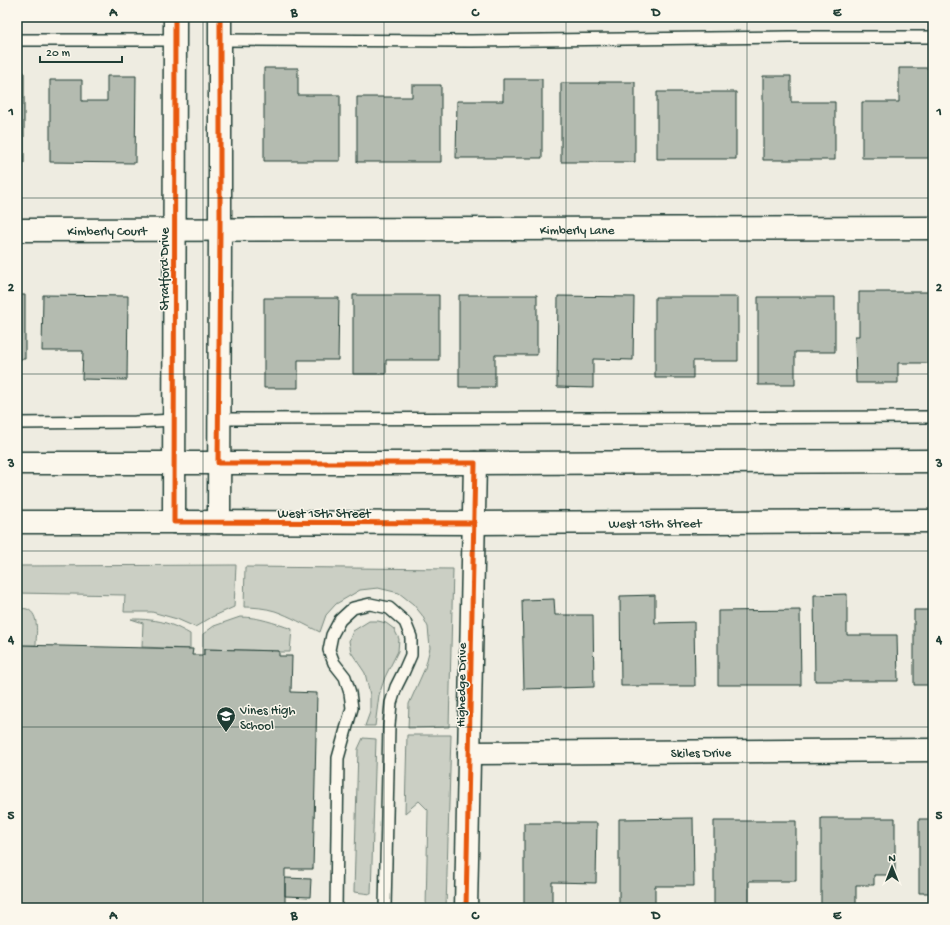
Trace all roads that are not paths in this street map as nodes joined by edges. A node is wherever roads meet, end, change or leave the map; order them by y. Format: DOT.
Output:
graph roads {
  1 [pos="175,17"];
  2 [pos="220,17"];
  3 [pos="933,37"];
  4 [pos="17,40"];
  5 [pos="175,40"];
  6 [pos="219,40"];
  7 [pos="933,228"];
  8 [pos="17,230"];
  9 [pos="220,230"];
  10 [pos="174,231"];
  11 [pos="933,417"];
  12 [pos="219,419"];
  13 [pos="174,420"];
  14 [pos="17,423"];
  15 [pos="933,460"];
  16 [pos="17,463"];
  17 [pos="174,463"];
  18 [pos="218,463"];
  19 [pos="475,463"];
  20 [pos="933,521"];
  21 [pos="17,522"];
  22 [pos="174,522"];
  23 [pos="219,522"];
  24 [pos="474,523"];
  25 [pos="933,750"];
  26 [pos="469,753"];
  27 [pos="336,908"];
  28 [pos="385,908"];
  29 [pos="466,908"];
  1 -- 5 [label="street, Stratford Drive"];
  2 -- 6 [label="street"];
  3 -- 6 [label="lane"];
  4 -- 5 [label="lane"];
  5 -- 10 [label="street, Stratford Drive"];
  6 -- 9 [label="street"];
  7 -- 9 [label="street, Kimberly Lane"];
  8 -- 10 [label="street, Kimberly Court"];
  9 -- 10 [label="street, Kimberly Court"];
  9 -- 12 [label="street"];
  10 -- 13 [label="street, Stratford Drive"];
  11 -- 12 [label="lane"];
  12 -- 18 [label="street"];
  13 -- 14 [label="lane"];
  13 -- 17 [label="street, Stratford Drive"];
  15 -- 19 [label="street"];
  16 -- 17 [label="street"];
  17 -- 18 [label="street"];
  17 -- 22 [label="street, Stratford Drive"];
  18 -- 19 [label="street"];
  18 -- 23 [label="street"];
  19 -- 24 [label="street, Highedge Drive"];
  20 -- 24 [label="street, West 15th Street"];
  21 -- 22 [label="street, West 15th Street"];
  22 -- 23 [label="street, West 15th Street"];
  23 -- 24 [label="street, West 15th Street"];
  24 -- 26 [label="street, Highedge Drive"];
  25 -- 26 [label="street, Skiles Drive"];
  26 -- 29 [label="street, Highedge Drive"];
  27 -- 28 [label="lane"];
}
